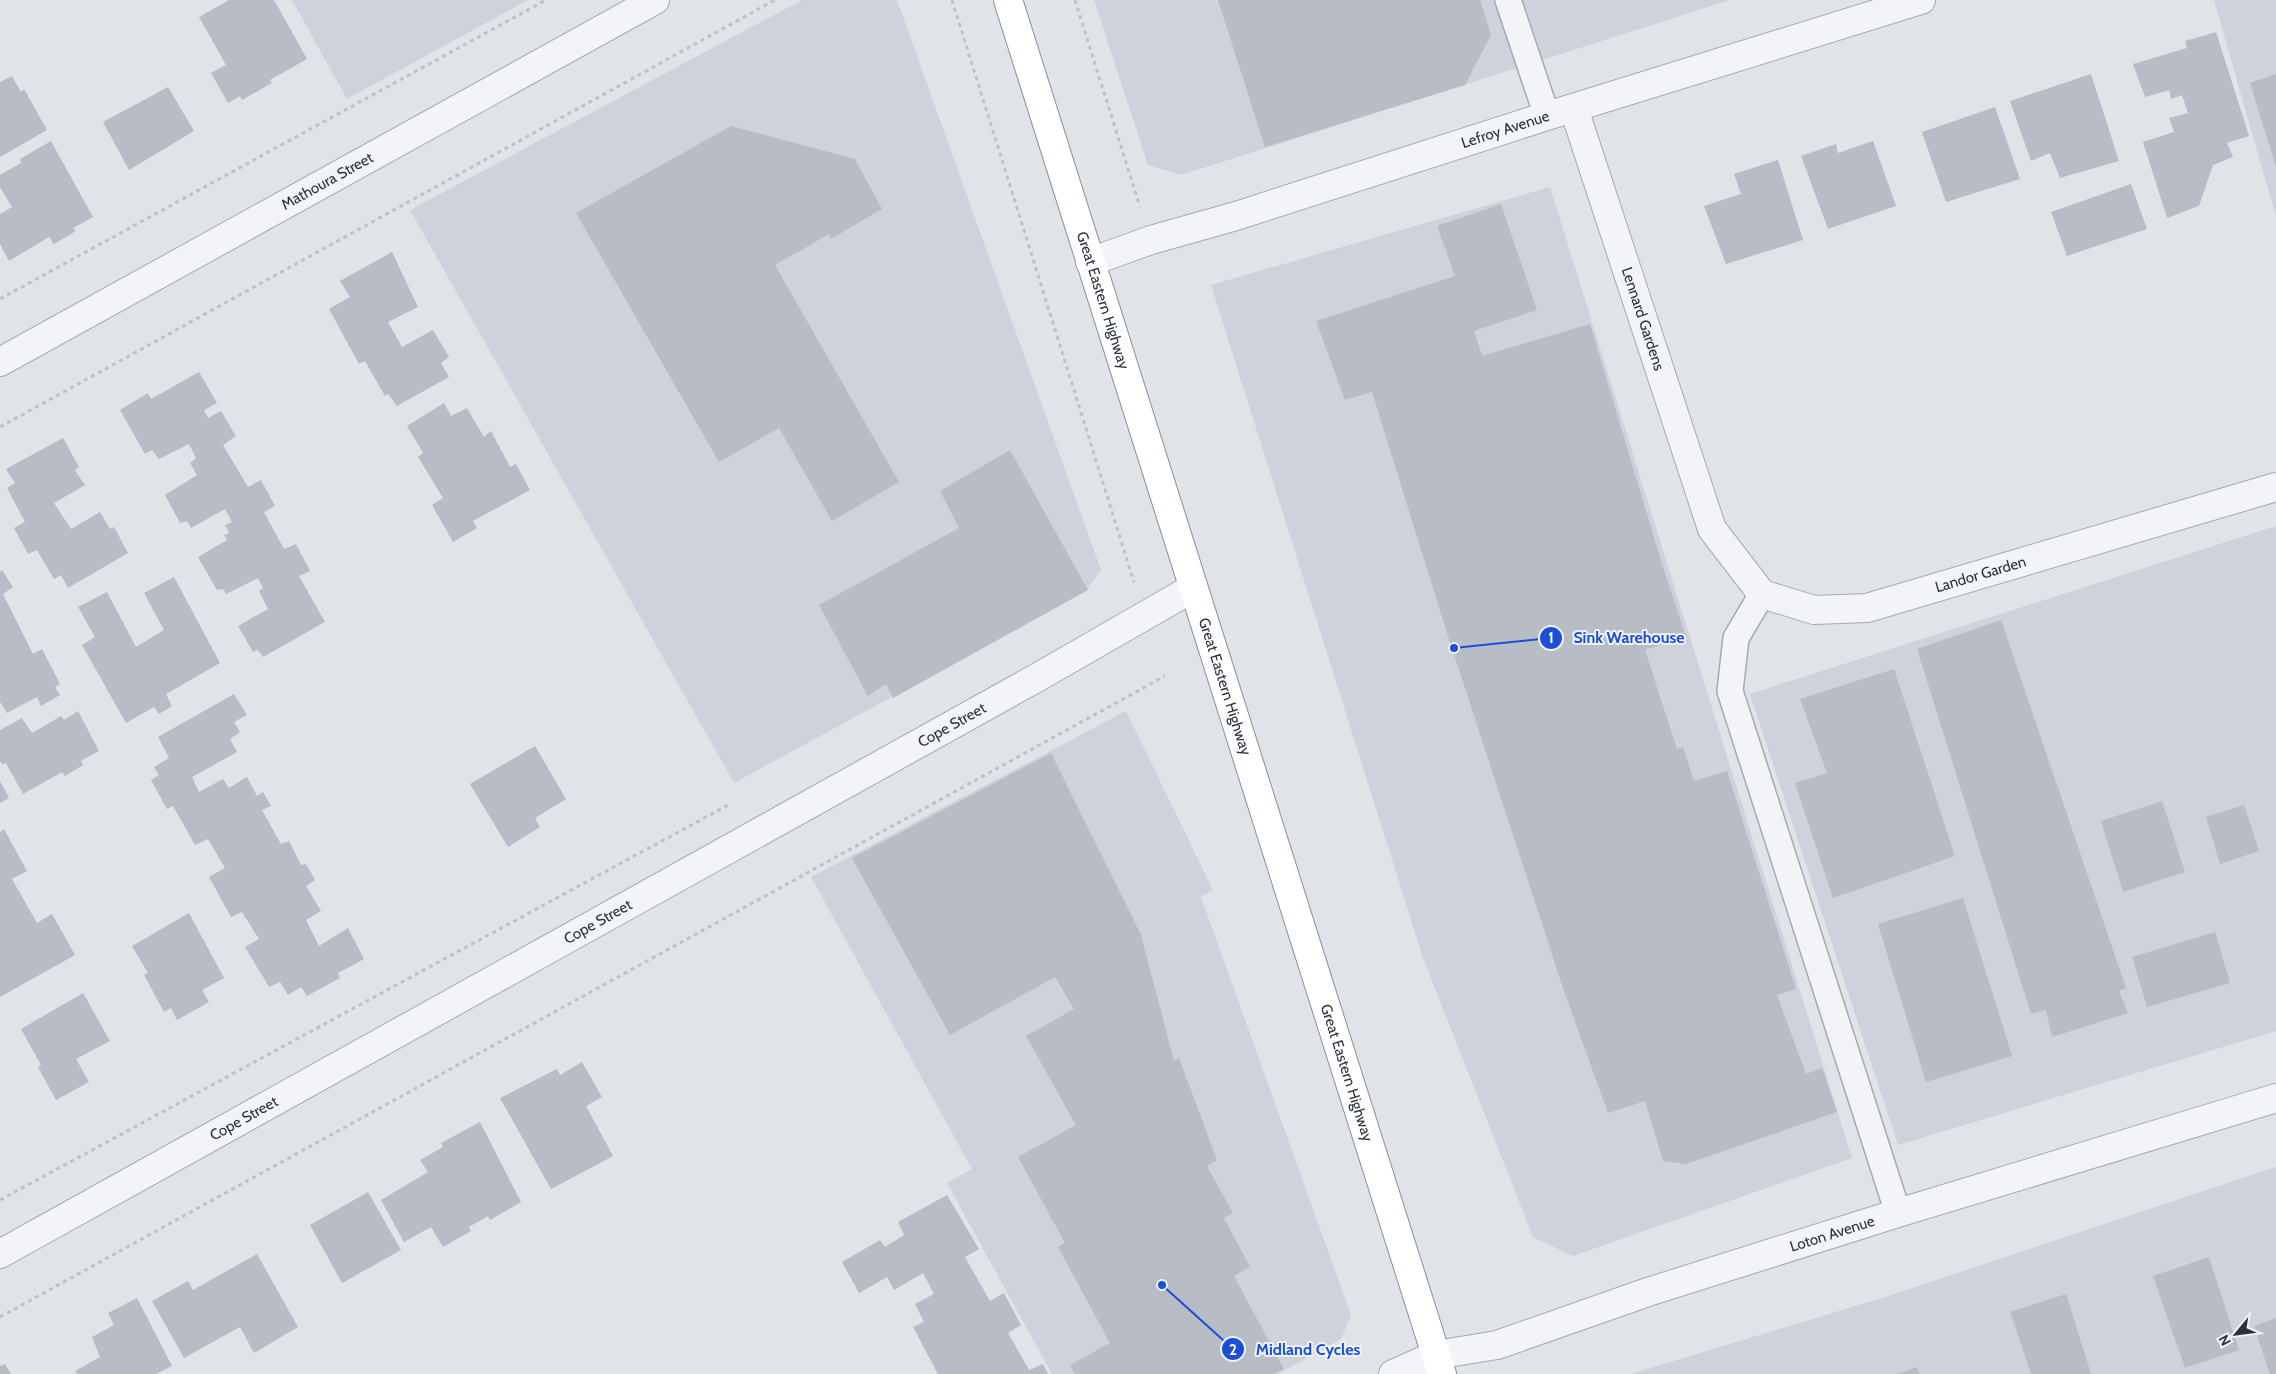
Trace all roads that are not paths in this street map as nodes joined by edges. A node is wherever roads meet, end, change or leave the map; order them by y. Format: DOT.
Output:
graph roads {
  1 [pos="655,0"];
  2 [pos="1008,0"];
  3 [pos="1508,0"];
  4 [pos="1922,0"];
  5 [pos="1574,109"];
  6 [pos="1546,116"];
  7 [pos="1090,262"];
  8 [pos="0,362"];
  9 [pos="2276,487"];
  10 [pos="1193,588"];
  11 [pos="1762,594"];
  12 [pos="2276,1098"];
  13 [pos="1898,1213"];
  14 [pos="0,1254"];
  15 [pos="1439,1364"];
  16 [pos="1393,1374"];
  1 -- 8 [label="street, Mathoura Street"];
  2 -- 7 [label="highway, Great Eastern Highway"];
  3 -- 6 [label="lane"];
  4 -- 5 [label="street, Lefroy Avenue"];
  5 -- 6 [label="street, Lefroy Avenue"];
  5 -- 11 [label="street, Lennard Gardens"];
  6 -- 7 [label="street, Lefroy Avenue"];
  7 -- 10 [label="highway, Great Eastern Highway"];
  9 -- 11 [label="street, Landor Garden"];
  10 -- 14 [label="street, Cope Street"];
  10 -- 15 [label="highway, Great Eastern Highway"];
  11 -- 13 [label="lane"];
  12 -- 13 [label="street, Loton Avenue"];
  13 -- 15 [label="street, Loton Avenue"];
  15 -- 16 [label="street, Loton Avenue"];
}
